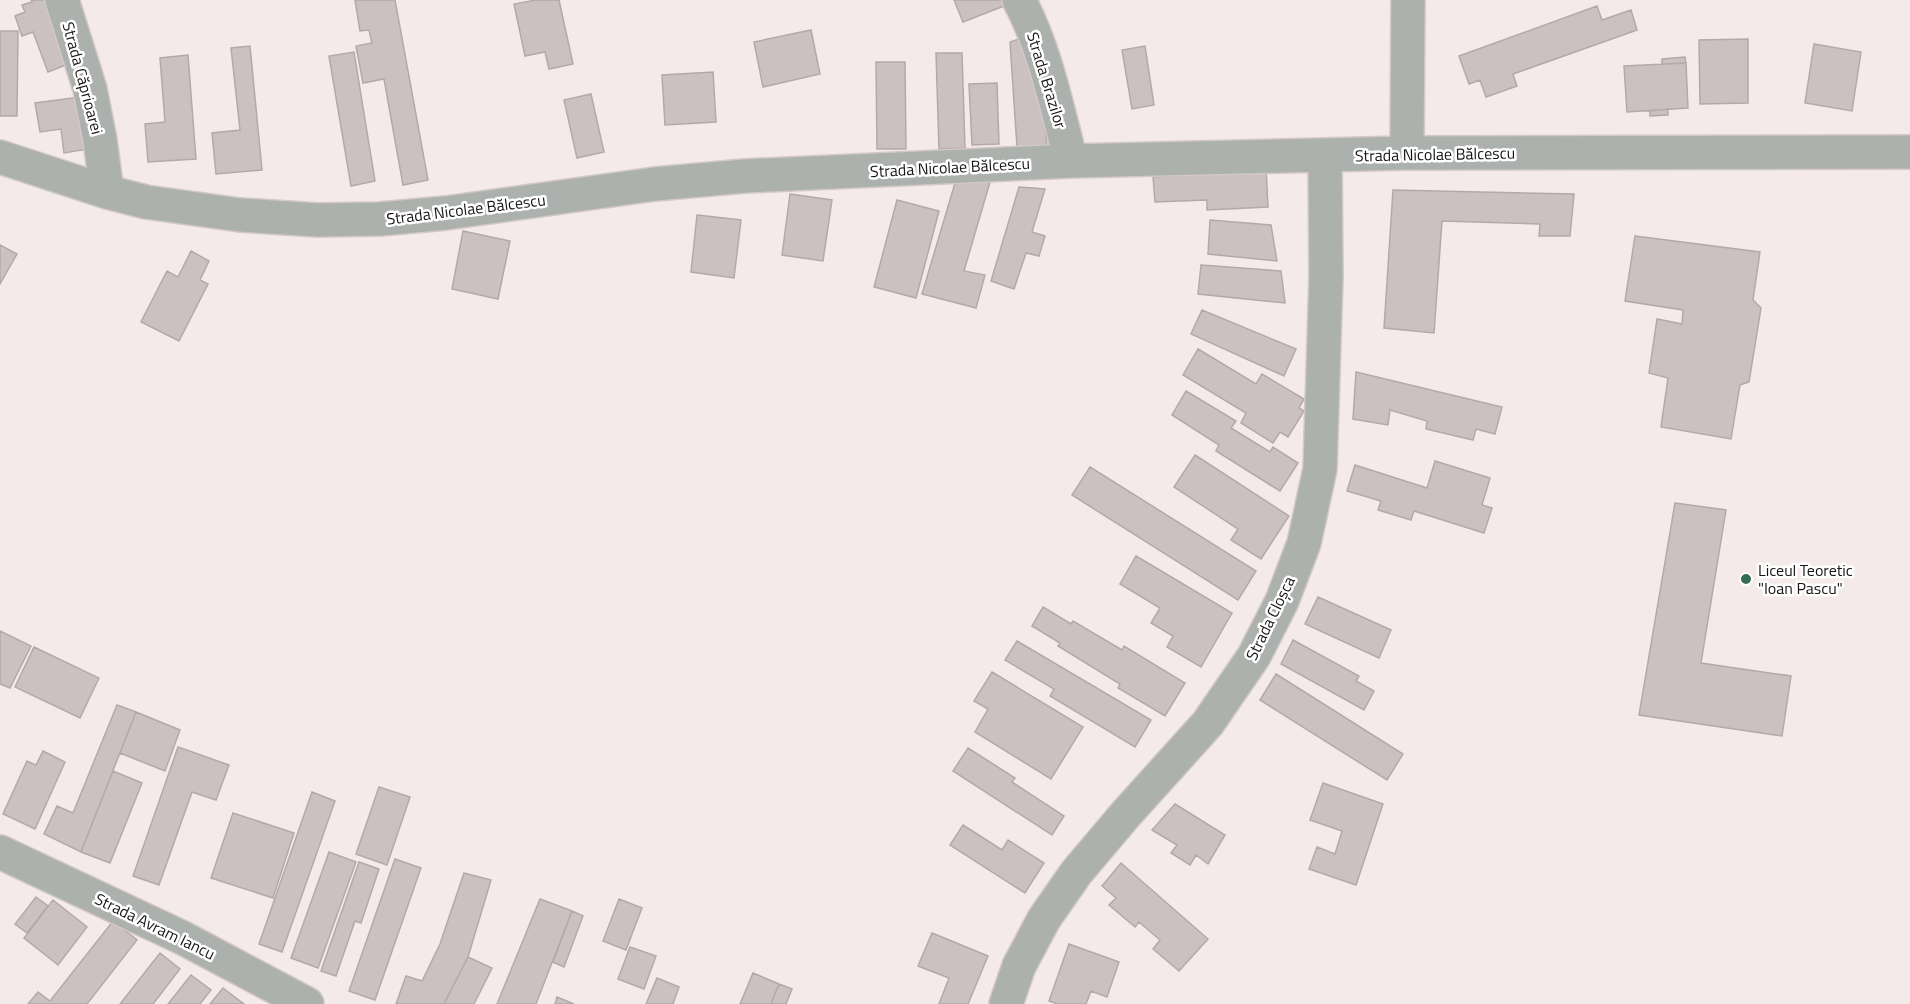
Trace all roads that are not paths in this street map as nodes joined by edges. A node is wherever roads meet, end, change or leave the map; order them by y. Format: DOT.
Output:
graph roads {
  1 [pos="62,0"];
  2 [pos="1018,0"];
  3 [pos="1408,0"];
  4 [pos="1910,152"];
  5 [pos="1407,153"];
  6 [pos="1325,156"];
  7 [pos="0,157"];
  8 [pos="1071,161"];
  9 [pos="107,192"];
  10 [pos="0,852"];
  11 [pos="307,1004"];
  12 [pos="1006,1004"];
  1 -- 9 [label="street, Strada Căprioarei"];
  2 -- 8 [label="street, Strada Brazilor"];
  3 -- 5 [label="street"];
  4 -- 5 [label="street, Strada Nicolae Bălcescu"];
  5 -- 6 [label="street, Strada Nicolae Bălcescu"];
  6 -- 8 [label="street, Strada Nicolae Bălcescu"];
  6 -- 12 [label="street, Strada Cloșca"];
  7 -- 9 [label="street, Strada Nicolae Bălcescu"];
  8 -- 9 [label="street, Strada Nicolae Bălcescu"];
  10 -- 11 [label="street, Strada Avram Iancu"];
}
